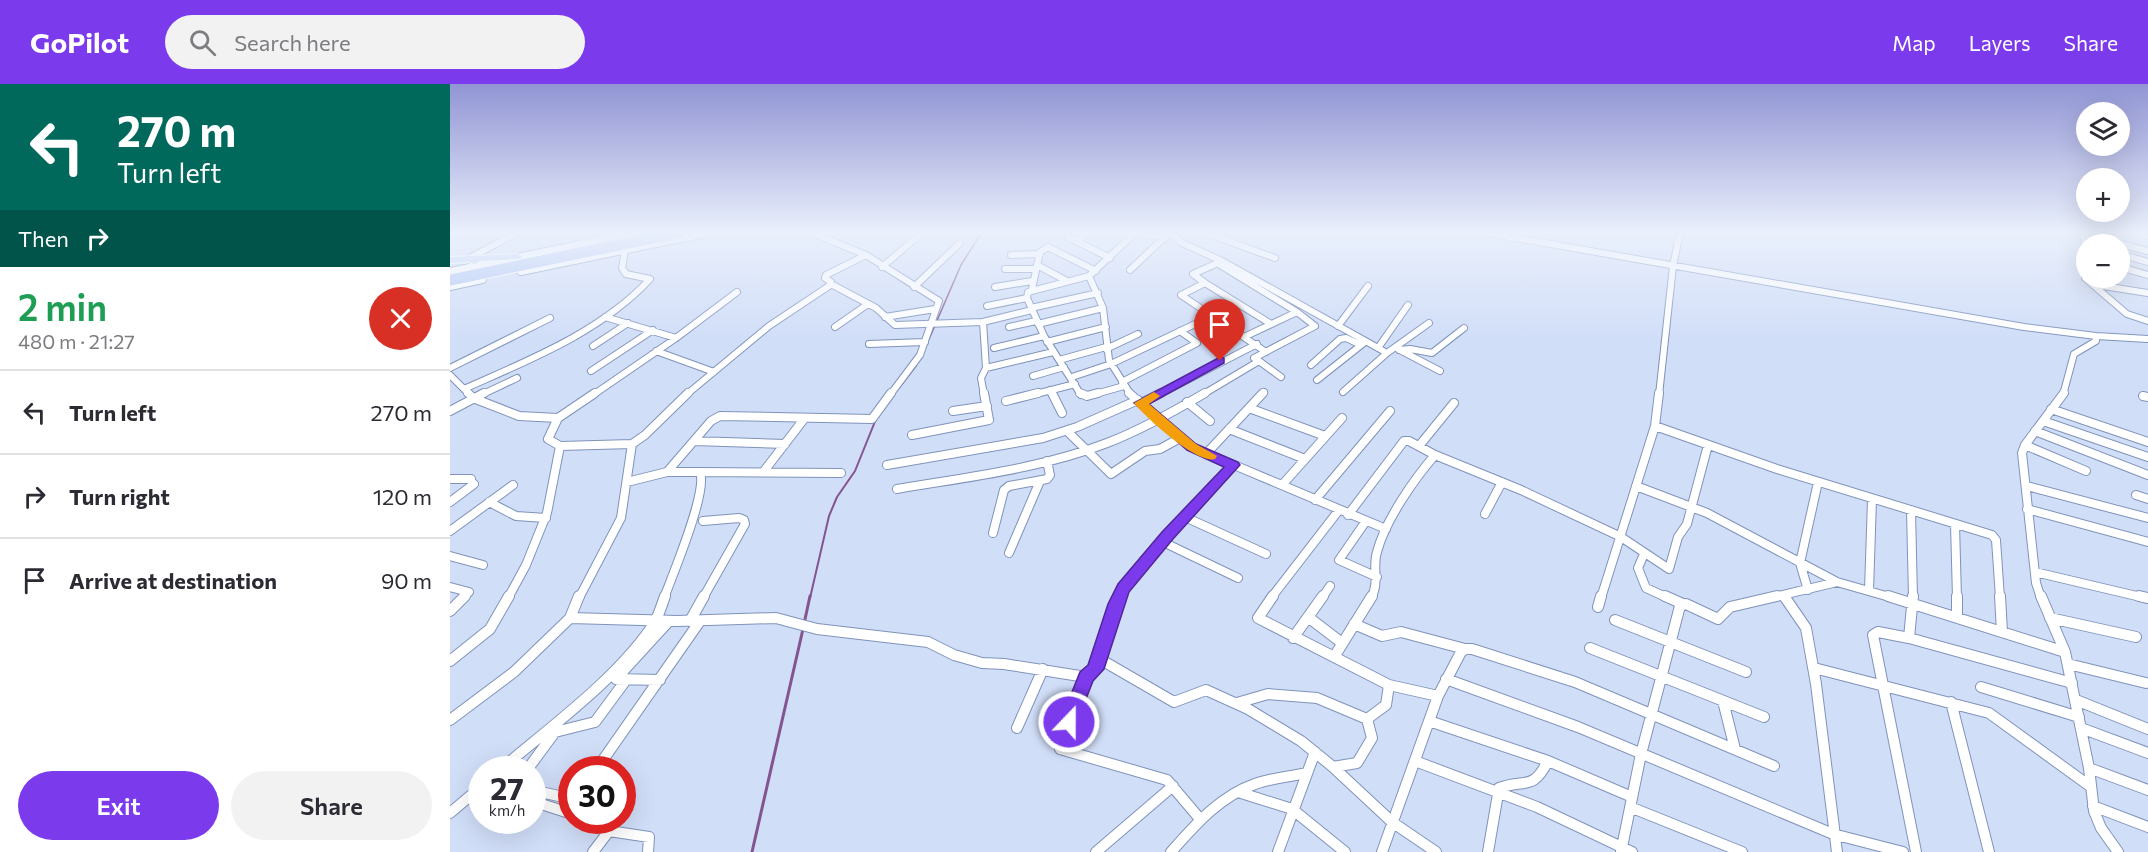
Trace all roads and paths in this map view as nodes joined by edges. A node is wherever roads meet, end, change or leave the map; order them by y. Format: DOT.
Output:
graph roads {
  1 [pos="1036,267"];
  2 [pos="489,268"];
  3 [pos="495,268"];
  4 [pos="538,268"];
  5 [pos="622,268"];
  6 [pos="840,268"];
  7 [pos="883,268"];
  8 [pos="934,268"];
  9 [pos="1023,268"];
  10 [pos="1038,268"];
  11 [pos="1085,268"];
  12 [pos="1099,268"];
  13 [pos="1132,268"];
  14 [pos="1207,268"];
  15 [pos="1229,268"];
  16 [pos="1231,268"];
  17 [pos="1673,268"];
  18 [pos="1684,268"];
  19 [pos="1005,269"];
  20 [pos="1130,270"];
  21 [pos="2130,270"];
  22 [pos="1093,273"];
  23 [pos="2148,275"];
  24 [pos="450,276"];
  25 [pos="1065,280"];
  26 [pos="1032,281"];
  27 [pos="1205,283"];
  28 [pos="831,284"];
  29 [pos="450,286"];
  30 [pos="1368,286"];
  31 [pos="914,287"];
  32 [pos="995,287"];
  33 [pos="2099,288"];
  34 [pos="2116,288"];
  35 [pos="1032,289"];
  36 [pos="737,292"];
  37 [pos="1098,293"];
  38 [pos="2148,293"];
  39 [pos="1027,298"];
  40 [pos="868,304"];
  41 [pos="1408,305"];
  42 [pos="987,306"];
  43 [pos="1103,308"];
  44 [pos="935,309"];
  45 [pos="1032,309"];
  46 [pos="1297,312"];
  47 [pos="1212,316"];
  48 [pos="605,317"];
  49 [pos="885,317"];
  50 [pos="550,318"];
  51 [pos="2148,321"];
  52 [pos="983,322"];
  53 [pos="1037,322"];
  54 [pos="628,323"];
  55 [pos="1429,323"];
  56 [pos="931,324"];
  57 [pos="1271,324"];
  58 [pos="1338,326"];
  59 [pos="835,327"];
  60 [pos="1009,327"];
  61 [pos="1106,327"];
  62 [pos="1464,328"];
  63 [pos="653,330"];
  64 [pos="1180,331"];
  65 [pos="1138,334"];
  66 [pos="2096,336"];
  67 [pos="1244,337"];
  68 [pos="676,338"];
  69 [pos="1045,339"];
  70 [pos="2148,339"];
  71 [pos="925,342"];
  72 [pos="1363,343"];
  73 [pos="869,344"];
  74 [pos="1257,344"];
  75 [pos="593,346"];
  76 [pos="994,348"];
  77 [pos="1106,348"];
  78 [pos="1378,348"];
  79 [pos="1397,349"];
  80 [pos="656,351"];
  81 [pos="1053,352"];
  82 [pos="1266,352"];
  83 [pos="1387,353"];
  84 [pos="1059,360"];
  85 [pos="1259,361"];
  86 [pos="1111,364"];
  87 [pos="1311,365"];
  88 [pos="1064,367"];
  89 [pos="450,368"];
  90 [pos="986,368"];
  91 [pos="591,371"];
  92 [pos="1440,371"];
  93 [pos="714,372"];
  94 [pos="450,375"];
  95 [pos="1033,376"];
  96 [pos="1281,377"];
  97 [pos="517,378"];
  98 [pos="1317,380"];
  99 [pos="1073,381"];
  100 [pos="1123,384"];
  101 [pos="464,389"];
  102 [pos="1050,390"];
  103 [pos="1264,392"];
  104 [pos="1343,392"];
  105 [pos="473,398"];
  106 [pos="1006,401"];
  107 [pos="1139,402"];
  108 [pos="1187,402"];
  109 [pos="1454,404"];
  110 [pos="987,406"];
  111 [pos="1249,408"];
  112 [pos="2051,409"];
  113 [pos="450,411"];
  114 [pos="952,411"];
  115 [pos="1390,411"];
  116 [pos="1062,413"];
  117 [pos="1342,417"];
  118 [pos="558,418"];
  119 [pos="804,419"];
  120 [pos="1157,419"];
  121 [pos="1210,421"];
  122 [pos="2043,421"];
  123 [pos="1655,426"];
  124 [pos="1229,429"];
  125 [pos="1067,431"];
  126 [pos="2035,431"];
  127 [pos="912,435"];
  128 [pos="1325,436"];
  129 [pos="1180,438"];
  130 [pos="693,441"];
  131 [pos="2148,442"];
  132 [pos="632,444"];
  133 [pos="785,444"];
  134 [pos="1708,445"];
  135 [pos="2025,445"];
  136 [pos="561,446"];
  137 [pos="1419,446"];
  138 [pos="1087,450"];
  139 [pos="1206,454"];
  140 [pos="1436,455"];
  141 [pos="2148,457"];
  142 [pos="1305,459"];
  143 [pos="1047,460"];
  144 [pos="887,465"];
  145 [pos="1234,465"];
  146 [pos="764,471"];
  147 [pos="2086,471"];
  148 [pos="667,472"];
  149 [pos="700,472"];
  150 [pos="841,473"];
  151 [pos="2148,475"];
  152 [pos="450,479"];
  153 [pos="1040,481"];
  154 [pos="627,482"];
  155 [pos="1502,482"];
  156 [pos="1818,482"];
  157 [pos="513,485"];
  158 [pos="1282,485"];
  159 [pos="1636,486"];
  160 [pos="2026,486"];
  161 [pos="897,489"];
  162 [pos="2136,495"];
  163 [pos="1872,499"];
  164 [pos="2148,499"];
  165 [pos="1315,500"];
  166 [pos="450,502"];
  167 [pos="489,502"];
  168 [pos="1692,507"];
  169 [pos="2027,509"];
  170 [pos="1339,510"];
  171 [pos="1911,510"];
  172 [pos="1485,514"];
  173 [pos="1348,515"];
  174 [pos="546,518"];
  175 [pos="1185,518"];
  176 [pos="2148,518"];
  177 [pos="703,521"];
  178 [pos="1366,521"];
  179 [pos="1955,524"];
  180 [pos="1386,529"];
  181 [pos="450,531"];
  182 [pos="993,533"];
  183 [pos="1621,537"];
  184 [pos="1163,542"];
  185 [pos="2148,542"];
  186 [pos="1009,554"];
  187 [pos="1266,554"];
  188 [pos="1644,554"];
  189 [pos="450,556"];
  190 [pos="1800,563"];
  191 [pos="483,565"];
  192 [pos="2034,572"];
  193 [pos="1377,577"];
  194 [pos="1238,578"];
  195 [pos="1837,582"];
  196 [pos="1330,586"];
  197 [pos="450,587"];
  198 [pos="1808,590"];
  199 [pos="1869,591"];
  200 [pos="1783,595"];
  201 [pos="2146,598"];
  202 [pos="1912,603"];
  203 [pos="1683,604"];
  204 [pos="1598,607"];
  205 [pos="450,611"];
  206 [pos="1308,617"];
  207 [pos="1957,617"];
  208 [pos="570,618"];
  209 [pos="2050,618"];
  210 [pos="656,620"];
  211 [pos="1616,620"];
  212 [pos="669,621"];
  213 [pos="690,621"];
  214 [pos="700,621"];
  215 [pos="1354,624"];
  216 [pos="2002,632"];
  217 [pos="2136,637"];
  218 [pos="1293,638"];
  219 [pos="1909,638"];
  220 [pos="1342,644"];
  221 [pos="1671,644"];
  222 [pos="1590,648"];
  223 [pos="1465,649"];
  224 [pos="2065,652"];
  225 [pos="1334,657"];
  226 [pos="1098,658"];
  227 [pos="450,660"];
  228 [pos="2068,664"];
  229 [pos="1814,668"];
  230 [pos="1043,669"];
  231 [pos="1746,672"];
  232 [pos="1086,677"];
  233 [pos="1661,677"];
  234 [pos="1446,679"];
  235 [pos="626,680"];
  236 [pos="660,680"];
  237 [pos="2072,683"];
  238 [pos="2146,683"];
  239 [pos="1389,685"];
  240 [pos="1884,685"];
  241 [pos="1981,687"];
  242 [pos="1438,696"];
  243 [pos="2076,700"];
  244 [pos="1723,701"];
  245 [pos="1952,702"];
  246 [pos="1237,703"];
  247 [pos="1653,714"];
  248 [pos="1764,717"];
  249 [pos="2079,717"];
  250 [pos="1367,719"];
  251 [pos="450,720"];
  252 [pos="1429,721"];
  253 [pos="1017,728"];
  254 [pos="2081,728"];
  255 [pos="2148,729"];
  256 [pos="1735,749"];
  257 [pos="1315,752"];
  258 [pos="2148,753"];
  259 [pos="1641,754"];
  260 [pos="516,756"];
  261 [pos="537,756"];
  262 [pos="606,756"];
  263 [pos="1415,761"];
  264 [pos="1548,761"];
  265 [pos="1774,766"];
  266 [pos="1333,767"];
  267 [pos="2089,768"];
  268 [pos="1306,773"];
  269 [pos="1173,786"];
  270 [pos="2091,787"];
  271 [pos="2148,790"];
  272 [pos="1238,792"];
  273 [pos="1497,792"];
  274 [pos="468,798"];
  275 [pos="1631,802"];
  276 [pos="2093,806"];
  277 [pos="1292,809"];
  278 [pos="450,813"];
  279 [pos="1200,819"];
  280 [pos="1392,822"];
  281 [pos="2148,827"];
  282 [pos="607,834"];
  283 [pos="629,834"];
  284 [pos="1833,834"];
  285 [pos="1625,851"];
  286 [pos="593,852"];
  287 [pos="648,852"];
  288 [pos="1096,852"];
  289 [pos="1170,852"];
  290 [pos="1278,852"];
  291 [pos="1345,852"];
  292 [pos="1382,852"];
  293 [pos="1436,852"];
  294 [pos="1488,852"];
  295 [pos="1742,852"];
  296 [pos="1837,852"];
  297 [pos="1903,852"];
  298 [pos="1916,852"];
  299 [pos="1989,852"];
  300 [pos="2118,852"];
  1 -- 26 [label="street"];
  2 -- 24 [label="highway, bridge"];
  3 -- 24 [label="highway, bridge"];
  4 -- 29 [label="street"];
  5 -- 48 [label="street"];
  6 -- 28 [label="street"];
  7 -- 31 [label="street"];
  8 -- 31 [label="street"];
  9 -- 19 [label="street"];
  10 -- 25 [label="street"];
  11 -- 22 [label="street"];
  12 -- 22 [label="street"];
  13 -- 20 [label="street"];
  14 -- 27 [label="street"];
  15 -- 46 [label="street"];
  16 -- 58 [label="street"];
  17 -- 123 [label="street"];
  18 -- 66 [label="street"];
  21 -- 23 [label="street"];
  22 -- 25 [label="street"];
  22 -- 37 [label="street"];
  25 -- 35 [label="street"];
  26 -- 32 [label="street"];
  26 -- 35 [label="street"];
  27 -- 47 [label="street"];
  27 -- 57 [label="street"];
  28 -- 40 [label="street"];
  28 -- 93 [label="street"];
  30 -- 58 [label="street"];
  31 -- 44 [label="street"];
  33 -- 51 [label="street"];
  34 -- 38 [label="street"];
  35 -- 39 [label="street"];
  36 -- 68 [label="street"];
  37 -- 43 [label="street"];
  37 -- 45 [label="street"];
  39 -- 42 [label="street"];
  39 -- 45 [label="street"];
  40 -- 49 [label="street"];
  40 -- 59 [label="street"];
  41 -- 78 [label="street"];
  43 -- 53 [label="street"];
  43 -- 61 [label="street"];
  44 -- 49 [label="street"];
  44 -- 56 [label="street"];
  45 -- 52 [label="street"];
  45 -- 53 [label="street"];
  46 -- 57 [label="street"];
  46 -- 82 [label="street"];
  47 -- 64 [label="street"];
  47 -- 67 [label="street"];
  48 -- 54 [label="street"];
  48 -- 101 [label="street"];
  49 -- 56 [label="street"];
  50 -- 89 [label="street"];
  52 -- 56 [label="street"];
  52 -- 90 [label="street"];
  53 -- 60 [label="street"];
  53 -- 69 [label="street"];
  54 -- 63 [label="street"];
  54 -- 75 [label="street"];
  55 -- 79 [label="street"];
  56 -- 71 [label="street"];
  57 -- 67 [label="street"];
  58 -- 72 [label="street"];
  61 -- 69 [label="street"];
  61 -- 77 [label="street"];
  62 -- 79 [label="street"];
  63 -- 68 [label="street"];
  63 -- 91 [label="street"];
  64 -- 86 [label="street"];
  64 -- 100 [label="street"];
  65 -- 77 [label="street"];
  66 -- 70 [label="street"];
  66 -- 112 [label="street"];
  67 -- 74 [label="street"];
  68 -- 80 [label="street"];
  69 -- 76 [label="street"];
  69 -- 81 [label="street"];
  71 -- 73 [label="street"];
  71 -- 119 [label="street"];
  72 -- 78 [label="street"];
  72 -- 87 [label="street"];
  72 -- 98 [label="street"];
  74 -- 82 [label="street"];
  74 -- 107 [label="street"];
  77 -- 84 [label="street"];
  77 -- 86 [label="street"];
  78 -- 83 [label="street"];
  79 -- 83 [label="street"];
  79 -- 92 [label="street"];
  80 -- 93 [label="street"];
  80 -- 118 [label="street"];
  81 -- 84 [label="street"];
  81 -- 90 [label="street"];
  82 -- 85 [label="street"];
  83 -- 104 [label="street"];
  84 -- 88 [label="street"];
  85 -- 96 [label="street"];
  85 -- 108 [label="street"];
  86 -- 99 [label="street"];
  86 -- 100 [label="street"];
  88 -- 95 [label="street"];
  88 -- 99 [label="street"];
  90 -- 110 [label="street"];
  93 -- 132 [label="street"];
  94 -- 101 [label="street"];
  97 -- 105 [label="street"];
  99 -- 100 [label="street"];
  99 -- 102 [label="street"];
  100 -- 107 [label="street"];
  101 -- 105 [label="street"];
  102 -- 106 [label="street"];
  102 -- 116 [label="street"];
  103 -- 111 [label="street"];
  105 -- 113 [label="street"];
  105 -- 118 [label="street"];
  107 -- 120 [label="street"];
  107 -- 125 [label="street"];
  108 -- 120 [label="street"];
  108 -- 121 [label="street"];
  109 -- 137 [label="street"];
  110 -- 114 [label="street"];
  110 -- 127 [label="street"];
  111 -- 124 [label="street"];
  111 -- 128 [label="street"];
  112 -- 122 [label="street"];
  112 -- 131 [label="street"];
  115 -- 165 [label="street"];
  117 -- 128 [label="street"];
  118 -- 136 [label="street"];
  119 -- 130 [label="street"];
  119 -- 133 [label="street"];
  120 -- 129 [label="street"];
  120 -- 138 [label="street"];
  122 -- 126 [label="street"];
  122 -- 141 [label="street"];
  123 -- 134 [label="street"];
  123 -- 159 [label="street"];
  124 -- 139 [label="street"];
  124 -- 142 [label="street"];
  125 -- 138 [label="street"];
  125 -- 144 [label="street"];
  126 -- 135 [label="street"];
  126 -- 151 [label="street"];
  128 -- 142 [label="street"];
  129 -- 138 [label="street"];
  129 -- 139 [label="street"];
  130 -- 133 [label="street"];
  130 -- 148 [label="street"];
  132 -- 136 [label="street"];
  132 -- 154 [label="street"];
  133 -- 146 [label="street"];
  134 -- 156 [label="street"];
  134 -- 168 [label="street"];
  135 -- 147 [label="street"];
  135 -- 160 [label="street"];
  136 -- 174 [label="street"];
  137 -- 140 [label="street"];
  137 -- 173 [label="street"];
  138 -- 143 [label="street"];
  139 -- 145 [label="street"];
  140 -- 155 [label="street"];
  140 -- 180 [label="street"];
  142 -- 158 [label="street"];
  143 -- 153 [label="street"];
  143 -- 161 [label="street"];
  145 -- 158 [label="street"];
  145 -- 175 [label="street"];
  146 -- 149 [label="street"];
  146 -- 150 [label="street"];
  148 -- 149 [label="street"];
  148 -- 154 [label="street"];
  149 -- 210 [label="street"];
  152 -- 166 [label="street"];
  153 -- 182 [label="street"];
  153 -- 186 [label="street"];
  154 -- 208 [label="street"];
  155 -- 172 [label="street"];
  155 -- 183 [label="street"];
  156 -- 163 [label="street"];
  156 -- 190 [label="street"];
  157 -- 167 [label="street"];
  158 -- 165 [label="street"];
  159 -- 168 [label="street"];
  159 -- 183 [label="street"];
  160 -- 169 [label="street"];
  160 -- 176 [label="street"];
  162 -- 164 [label="street"];
  163 -- 171 [label="street"];
  163 -- 199 [label="street"];
  165 -- 170 [label="street"];
  167 -- 174 [label="street"];
  167 -- 181 [label="street"];
  168 -- 188 [label="street"];
  168 -- 190 [label="street"];
  169 -- 185 [label="street"];
  169 -- 192 [label="street"];
  170 -- 173 [label="street"];
  170 -- 218 [label="street"];
  171 -- 179 [label="street"];
  171 -- 202 [label="street"];
  173 -- 178 [label="street"];
  174 -- 227 [label="street"];
  175 -- 184 [label="street"];
  175 -- 187 [label="street"];
  177 -- 213 [label="street"];
  178 -- 180 [label="street"];
  178 -- 193 [label="street"];
  179 -- 207 [label="street"];
  179 -- 216 [label="street"];
  180 -- 193 [label="street"];
  183 -- 188 [label="street"];
  183 -- 204 [label="street"];
  184 -- 194 [label="street"];
  184 -- 226 [label="street"];
  188 -- 203 [label="street"];
  189 -- 191 [label="street"];
  190 -- 195 [label="street"];
  190 -- 198 [label="street"];
  192 -- 201 [label="street"];
  192 -- 209 [label="street"];
  193 -- 215 [label="street"];
  195 -- 198 [label="street"];
  195 -- 199 [label="street"];
  196 -- 206 [label="street"];
  197 -- 205 [label="street"];
  198 -- 200 [label="street"];
  199 -- 202 [label="street"];
  200 -- 203 [label="street"];
  200 -- 229 [label="street"];
  202 -- 207 [label="street"];
  202 -- 219 [label="street"];
  203 -- 221 [label="street"];
  206 -- 218 [label="street"];
  206 -- 220 [label="street"];
  207 -- 216 [label="street"];
  208 -- 210 [label="street"];
  208 -- 251 [label="street"];
  209 -- 217 [label="street"];
  209 -- 224 [label="street"];
  210 -- 212 [label="street"];
  210 -- 260 [label="street"];
  211 -- 221 [label="street"];
  212 -- 213 [label="street"];
  212 -- 235 [label="street"];
  213 -- 214 [label="street"];
  214 -- 230 [label="street"];
  214 -- 236 [label="street"];
  215 -- 220 [label="street"];
  215 -- 223 [label="street"];
  216 -- 224 [label="street"];
  218 -- 225 [label="street"];
  219 -- 237 [label="street"];
  219 -- 240 [label="street"];
  220 -- 225 [label="street"];
  221 -- 231 [label="street"];
  221 -- 233 [label="street"];
  222 -- 233 [label="street"];
  223 -- 234 [label="street"];
  223 -- 247 [label="street"];
  224 -- 228 [label="street"];
  225 -- 239 [label="street"];
  226 -- 232 [label="street"];
  226 -- 246 [label="street"];
  228 -- 237 [label="street"];
  228 -- 238 [label="street"];
  229 -- 240 [label="street"];
  229 -- 284 [label="street"];
  230 -- 232 [label="street"];
  230 -- 253 [label="street"];
  232 -- 269 [label="street"];
  233 -- 244 [label="street"];
  233 -- 247 [label="street"];
  234 -- 242 [label="street"];
  234 -- 259 [label="street"];
  235 -- 236 [label="street"];
  235 -- 261 [label="street"];
  236 -- 262 [label="street"];
  237 -- 243 [label="street"];
  239 -- 242 [label="street"];
  239 -- 250 [label="street"];
  240 -- 245 [label="street"];
  240 -- 298 [label="street"];
  241 -- 249 [label="street"];
  242 -- 252 [label="street"];
  243 -- 249 [label="street"];
  243 -- 255 [label="street"];
  244 -- 248 [label="street"];
  244 -- 256 [label="street"];
  245 -- 270 [label="street"];
  245 -- 299 [label="street"];
  246 -- 250 [label="street"];
  246 -- 257 [label="street"];
  247 -- 256 [label="street"];
  247 -- 259 [label="street"];
  249 -- 254 [label="street"];
  250 -- 266 [label="street"];
  252 -- 263 [label="street"];
  252 -- 264 [label="street"];
  254 -- 258 [label="street"];
  254 -- 267 [label="street"];
  256 -- 265 [label="street"];
  257 -- 266 [label="street"];
  257 -- 268 [label="street"];
  259 -- 275 [label="street"];
  259 -- 284 [label="street"];
  263 -- 273 [label="street"];
  263 -- 280 [label="street"];
  264 -- 273 [label="street"];
  264 -- 275 [label="street"];
  266 -- 280 [label="street"];
  267 -- 270 [label="street"];
  267 -- 271 [label="street"];
  268 -- 272 [label="street"];
  268 -- 277 [label="street"];
  269 -- 279 [label="street"];
  269 -- 288 [label="street"];
  270 -- 276 [label="street"];
  272 -- 277 [label="street"];
  272 -- 279 [label="street"];
  273 -- 285 [label="street"];
  273 -- 294 [label="street"];
  274 -- 278 [label="street"];
  275 -- 285 [label="street"];
  275 -- 295 [label="street"];
  276 -- 281 [label="street"];
  276 -- 300 [label="street"];
  277 -- 290 [label="street"];
  277 -- 291 [label="street"];
  279 -- 289 [label="street"];
  280 -- 292 [label="street"];
  280 -- 293 [label="street"];
  282 -- 286 [label="street"];
  283 -- 287 [label="street"];
  284 -- 296 [label="street"];
  284 -- 297 [label="street"];
}
